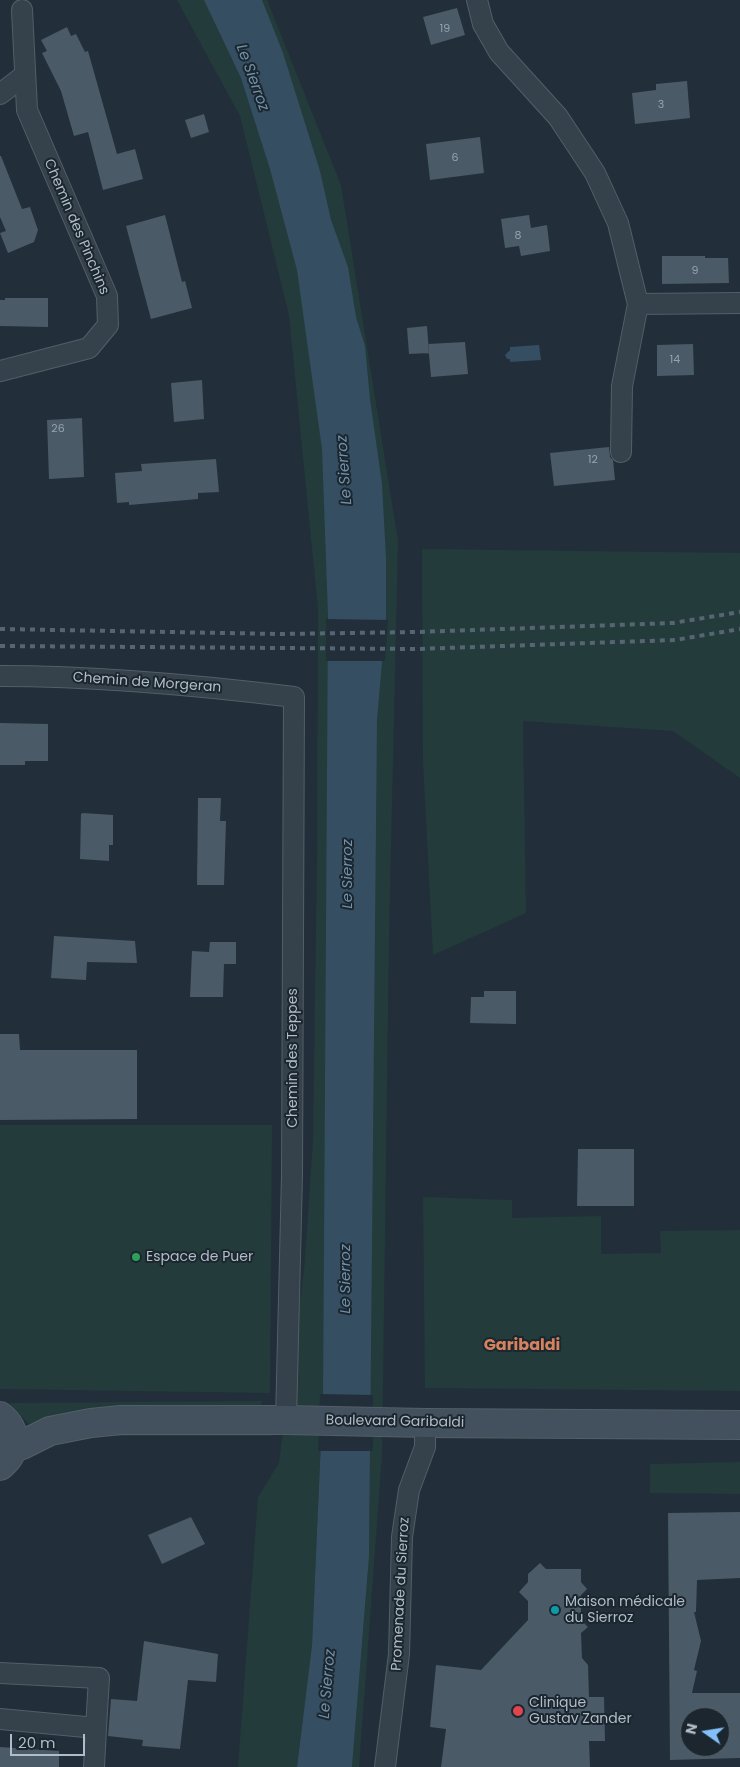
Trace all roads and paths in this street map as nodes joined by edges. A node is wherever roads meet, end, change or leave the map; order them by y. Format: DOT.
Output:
graph roads {
  1 [pos="477,0"];
  2 [pos="22,10"];
  3 [pos="25,75"];
  4 [pos="0,94"];
  5 [pos="740,303"];
  6 [pos="638,304"];
  7 [pos="0,371"];
  8 [pos="621,452"];
  9 [pos="0,676"];
  10 [pos="294,697"];
  11 [pos="291,1420"];
  12 [pos="426,1423"];
  13 [pos="740,1425"];
  14 [pos="6,1439"];
  15 [pos="0,1673"];
  16 [pos="0,1719"];
  17 [pos="96,1728"];
  18 [pos="94,1767"];
  19 [pos="385,1767"];
  1 -- 6 [label="street"];
  2 -- 3 [label="street, Chemin des Pinchins"];
  3 -- 4 [label="street"];
  3 -- 7 [label="street, Chemin des Pinchins"];
  5 -- 6 [label="street"];
  6 -- 8 [label="street"];
  9 -- 10 [label="street, Chemin de Morgeran"];
  10 -- 11 [label="street, Chemin des Teppes"];
  11 -- 12 [label="main road, Boulevard Garibaldi"];
  11 -- 14 [label="main road, Boulevard Garibaldi"];
  12 -- 13 [label="main road, Boulevard Garibaldi"];
  12 -- 19 [label="street, Promenade du Sierroz"];
  15 -- 17 [label="street"];
  16 -- 17 [label="street"];
  17 -- 18 [label="street"];
}
